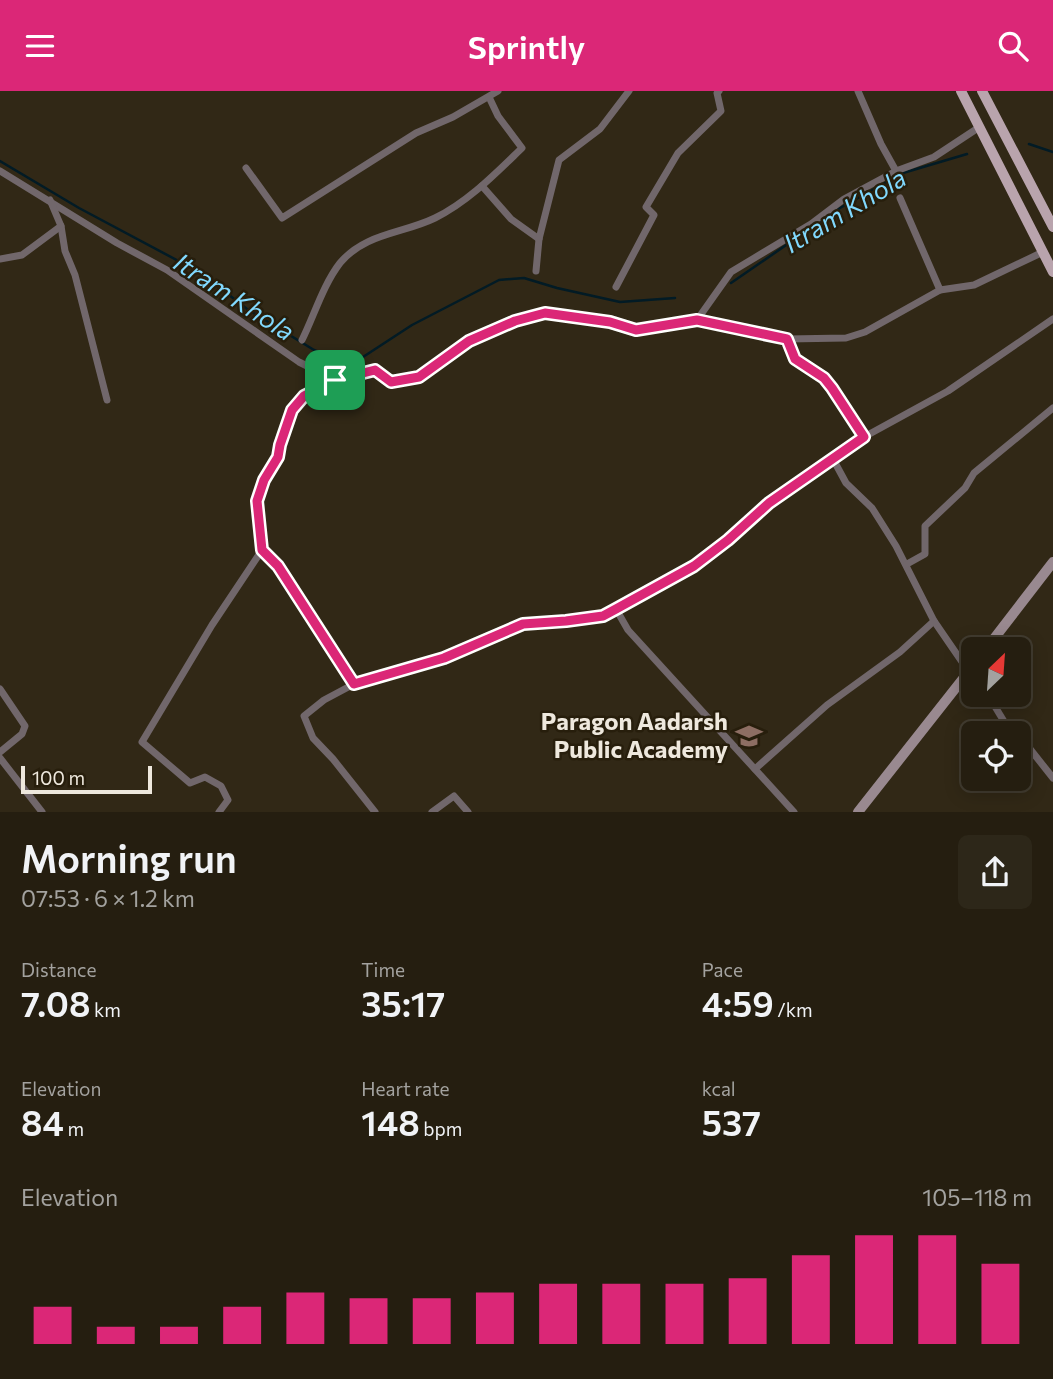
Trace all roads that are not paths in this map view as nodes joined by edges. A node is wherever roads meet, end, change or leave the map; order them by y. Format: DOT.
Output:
graph roads {
  1 [pos="498,91"];
  2 [pos="629,91"];
  3 [pos="858,91"];
  4 [pos="982,91"];
  5 [pos="717,92"];
  6 [pos="965,92"];
  7 [pos="489,97"];
  8 [pos="978,128"];
  9 [pos="246,168"];
  10 [pos="0,171"];
  11 [pos="896,171"];
  12 [pos="482,186"];
  13 [pos="1034,191"];
  14 [pos="900,198"];
  15 [pos="49,200"];
  16 [pos="1015,200"];
  17 [pos="61,226"];
  18 [pos="1053,227"];
  19 [pos="539,239"];
  20 [pos="1043,252"];
  21 [pos="0,259"];
  22 [pos="536,271"];
  23 [pos="1053,272"];
  24 [pos="616,287"];
  25 [pos="940,290"];
  26 [pos="1053,319"];
  27 [pos="697,320"];
  28 [pos="787,339"];
  29 [pos="302,340"];
  30 [pos="335,380"];
  31 [pos="107,400"];
  32 [pos="1053,408"];
  33 [pos="864,437"];
  34 [pos="833,459"];
  35 [pos="262,550"];
  36 [pos="1053,562"];
  37 [pos="906,564"];
  38 [pos="616,609"];
  39 [pos="934,621"];
  40 [pos="995,637"];
  41 [pos="961,657"];
  42 [pos="354,684"];
  43 [pos="961,685"];
  44 [pos="0,688"];
  45 [pos="1031,750"];
  46 [pos="0,752"];
  47 [pos="0,758"];
  48 [pos="755,769"];
  49 [pos="1053,778"];
  50 [pos="42,812"];
  51 [pos="219,812"];
  52 [pos="375,812"];
  53 [pos="432,812"];
  54 [pos="468,812"];
  55 [pos="794,812"];
  56 [pos="858,812"];
  1 -- 7 [label="street"];
  2 -- 19 [label="street"];
  3 -- 11 [label="street"];
  4 -- 13 [label="main road"];
  5 -- 24 [label="street"];
  6 -- 8 [label="main road"];
  7 -- 9 [label="street"];
  7 -- 12 [label="street"];
  8 -- 11 [label="street"];
  8 -- 16 [label="main road"];
  10 -- 15 [label="street"];
  11 -- 27 [label="street"];
  12 -- 19 [label="street"];
  12 -- 29 [label="street"];
  13 -- 16 [label="main road"];
  13 -- 18 [label="main road"];
  14 -- 25 [label="street"];
  15 -- 17 [label="street"];
  15 -- 30 [label="street"];
  16 -- 20 [label="main road"];
  17 -- 21 [label="street"];
  17 -- 31 [label="street"];
  19 -- 22 [label="street"];
  20 -- 23 [label="main road"];
  20 -- 25 [label="street"];
  25 -- 28 [label="street"];
  26 -- 33 [label="street"];
  27 -- 28 [label="street"];
  27 -- 30 [label="street"];
  28 -- 33 [label="street"];
  30 -- 35 [label="street"];
  32 -- 37 [label="street"];
  33 -- 34 [label="street"];
  34 -- 37 [label="street"];
  34 -- 38 [label="street"];
  35 -- 42 [label="street"];
  35 -- 51 [label="street"];
  36 -- 40 [label="street"];
  37 -- 39 [label="street"];
  38 -- 42 [label="street"];
  38 -- 48 [label="street"];
  39 -- 41 [label="street"];
  39 -- 48 [label="street"];
  42 -- 52 [label="street"];
  43 -- 56 [label="street"];
  44 -- 46 [label="street"];
  45 -- 49 [label="street"];
  47 -- 50 [label="street"];
  48 -- 55 [label="street"];
  53 -- 54 [label="street"];
}
